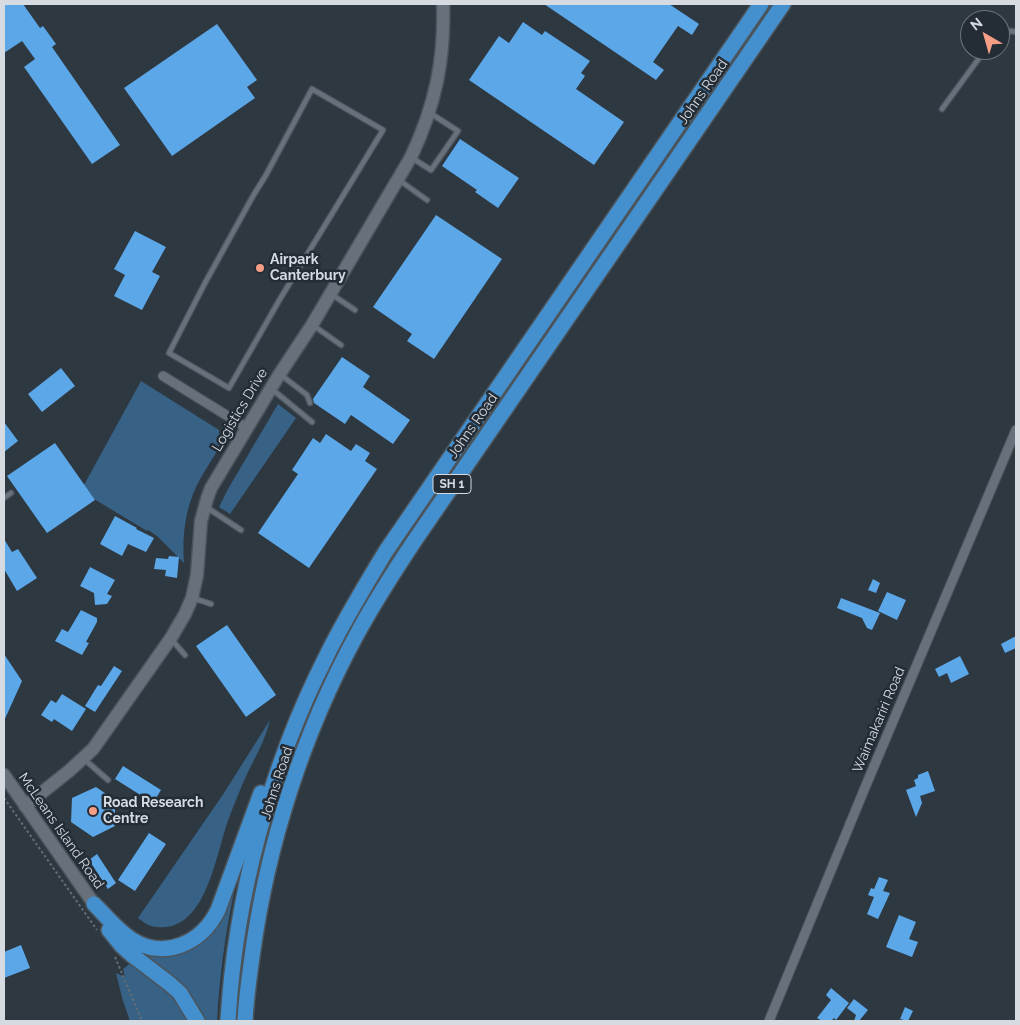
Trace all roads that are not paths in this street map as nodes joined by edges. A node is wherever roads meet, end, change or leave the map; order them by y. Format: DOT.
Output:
graph roads {
  1 [pos="443,4"];
  2 [pos="761,4"];
  3 [pos="783,4"];
  4 [pos="978,60"];
  5 [pos="942,109"];
  6 [pos="429,112"];
  7 [pos="411,157"];
  8 [pos="398,179"];
  9 [pos="427,200"];
  10 [pos="330,293"];
  11 [pos="355,310"];
  12 [pos="312,325"];
  13 [pos="341,346"];
  14 [pos="280,375"];
  15 [pos="163,376"];
  16 [pos="229,388"];
  17 [pos="271,389"];
  18 [pos="310,403"];
  19 [pos="312,422"];
  20 [pos="247,428"];
  21 [pos="1016,430"];
  22 [pos="11,494"];
  23 [pos="4,498"];
  24 [pos="204,507"];
  25 [pos="241,530"];
  26 [pos="386,551"];
  27 [pos="192,598"];
  28 [pos="211,604"];
  29 [pos="171,638"];
  30 [pos="186,655"];
  31 [pos="83,758"];
  32 [pos="4,775"];
  33 [pos="108,780"];
  34 [pos="25,806"];
  35 [pos="94,904"];
  36 [pos="197,1021"];
  37 [pos="228,1021"];
  38 [pos="245,1021"];
  39 [pos="768,1021"];
  1 -- 6 [label="street, Logistics Drive"];
  2 -- 26 [label="highway, Johns Road / SH 1"];
  3 -- 38 [label="highway, Johns Road / SH 1"];
  4 -- 5 [label="lane"];
  6 -- 7 [label="street, Logistics Drive"];
  6 -- 7 [label="lane"];
  7 -- 8 [label="street, Logistics Drive"];
  8 -- 9 [label="lane"];
  8 -- 10 [label="street, Logistics Drive"];
  10 -- 11 [label="lane"];
  10 -- 12 [label="street, Logistics Drive"];
  12 -- 13 [label="lane"];
  12 -- 14 [label="street, Logistics Drive"];
  14 -- 17 [label="street, Logistics Drive"];
  14 -- 18 [label="lane"];
  15 -- 20 [label="street"];
  16 -- 16 [label="lane"];
  17 -- 19 [label="lane"];
  17 -- 20 [label="street, Logistics Drive"];
  20 -- 24 [label="street, Logistics Drive"];
  21 -- 39 [label="street, Waimakariri Road"];
  22 -- 23 [label="lane"];
  24 -- 25 [label="lane"];
  24 -- 27 [label="street, Logistics Drive"];
  26 -- 35 [label="highway"];
  26 -- 37 [label="highway, Johns Road / SH 1"];
  27 -- 28 [label="lane"];
  27 -- 29 [label="street, Logistics Drive"];
  29 -- 30 [label="lane"];
  29 -- 31 [label="street, Logistics Drive"];
  31 -- 33 [label="lane"];
  31 -- 34 [label="street, Logistics Drive"];
  32 -- 34 [label="street, McLeans Island Road"];
  34 -- 35 [label="street, McLeans Island Road"];
  35 -- 36 [label="highway"];
}
